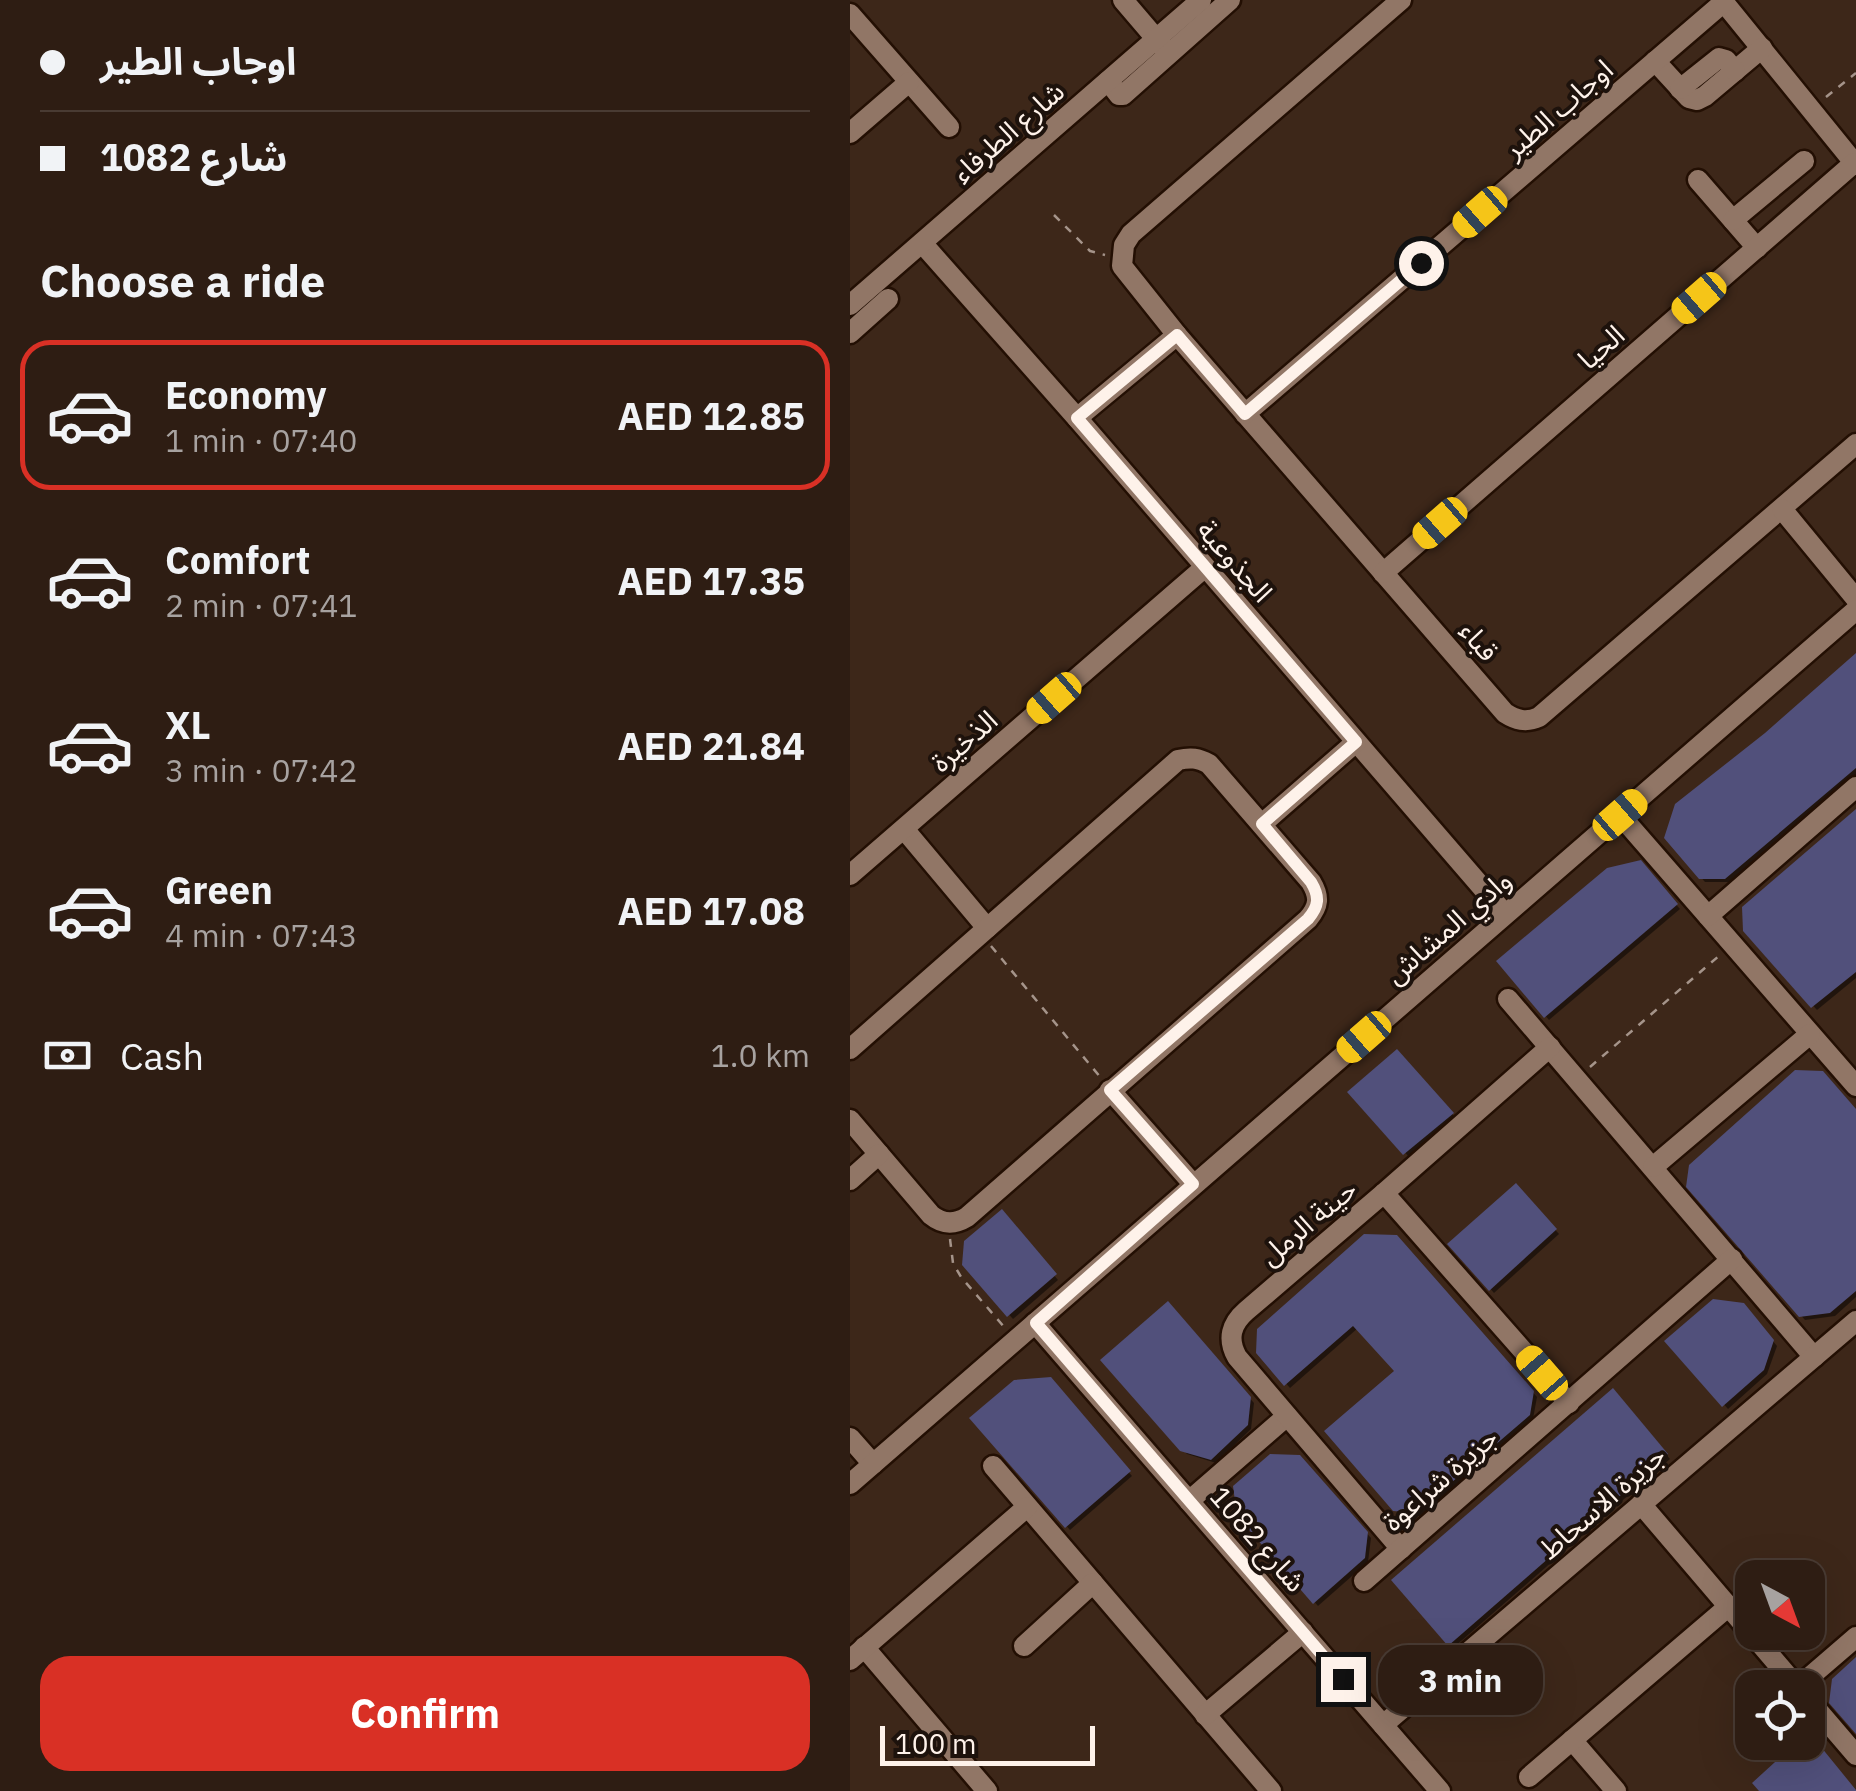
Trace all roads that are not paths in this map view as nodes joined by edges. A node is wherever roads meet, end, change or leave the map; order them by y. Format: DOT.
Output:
graph roads {
  1 [pos="1123,0"];
  2 [pos="1201,0"];
  3 [pos="1230,0"];
  4 [pos="1401,0"];
  5 [pos="1723,1"];
  6 [pos="850,14"];
  7 [pos="1162,46"];
  8 [pos="1762,48"];
  9 [pos="1655,61"];
  10 [pos="909,82"];
  11 [pos="949,127"];
  12 [pos="850,133"];
  13 [pos="1804,162"];
  14 [pos="1855,164"];
  15 [pos="1698,180"];
  16 [pos="1732,220"];
  17 [pos="922,243"];
  18 [pos="1757,248"];
  19 [pos="888,300"];
  20 [pos="850,305"];
  21 [pos="850,332"];
  22 [pos="1177,335"];
  23 [pos="1245,414"];
  24 [pos="1077,418"];
  25 [pos="1856,444"];
  26 [pos="1782,509"];
  27 [pos="1204,568"];
  28 [pos="1383,573"];
  29 [pos="1856,599"];
  30 [pos="1856,610"];
  31 [pos="1356,742"];
  32 [pos="1856,787"];
  33 [pos="1620,815"];
  34 [pos="1262,824"];
  35 [pos="904,829"];
  36 [pos="850,876"];
  37 [pos="1506,914"];
  38 [pos="1708,916"];
  39 [pos="983,931"];
  40 [pos="1508,999"];
  41 [pos="1810,1034"];
  42 [pos="1550,1047"];
  43 [pos="850,1049"];
  44 [pos="1856,1086"];
  45 [pos="1110,1090"];
  46 [pos="850,1120"];
  47 [pos="880,1154"];
  48 [pos="1653,1167"];
  49 [pos="850,1180"];
  50 [pos="1193,1184"];
  51 [pos="1384,1193"];
  52 [pos="1732,1259"];
  53 [pos="1856,1321"];
  54 [pos="1036,1323"];
  55 [pos="1814,1357"];
  56 [pos="1568,1402"];
  57 [pos="1287,1416"];
  58 [pos="850,1438"];
  59 [pos="873,1464"];
  60 [pos="993,1466"];
  61 [pos="850,1484"];
  62 [pos="1189,1501"];
  63 [pos="1641,1504"];
  64 [pos="1027,1507"];
  65 [pos="1401,1549"];
  66 [pos="1364,1582"];
  67 [pos="1093,1583"];
  68 [pos="1728,1606"];
  69 [pos="1303,1632"];
  70 [pos="1856,1638"];
  71 [pos="1024,1646"];
  72 [pos="857,1654"];
  73 [pos="1783,1670"];
  74 [pos="1818,1670"];
  75 [pos="1205,1715"];
  76 [pos="1825,1719"];
  77 [pos="1383,1725"];
  78 [pos="1572,1740"];
  79 [pos="1856,1756"];
  80 [pos="1530,1777"];
  81 [pos="988,1791"];
  82 [pos="1271,1791"];
  83 [pos="1440,1791"];
  84 [pos="1616,1791"];
  1 -- 7 [label="street"];
  2 -- 7 [label="street, شارع الطرفاء"];
  3 -- 7 [label="street"];
  4 -- 22 [label="street, قباء"];
  5 -- 8 [label="street"];
  5 -- 9 [label="street, اوجاب الطير"];
  6 -- 10 [label="street"];
  7 -- 17 [label="street, شارع الطرفاء"];
  8 -- 9 [label="street"];
  8 -- 14 [label="street"];
  9 -- 23 [label="street, اوجاب الطير"];
  10 -- 11 [label="street"];
  10 -- 12 [label="street"];
  13 -- 16 [label="street"];
  14 -- 18 [label="street, الحيا"];
  15 -- 16 [label="street"];
  16 -- 18 [label="street"];
  17 -- 20 [label="street, شارع الطرفاء"];
  17 -- 24 [label="street, الجذوعية"];
  18 -- 28 [label="street, الحيا"];
  19 -- 21 [label="street"];
  22 -- 23 [label="street, قباء"];
  22 -- 24 [label="street"];
  23 -- 28 [label="street, قباء"];
  24 -- 27 [label="street, الجذوعية"];
  25 -- 26 [label="street, قباء"];
  26 -- 28 [label="street, قباء"];
  26 -- 29 [label="street"];
  27 -- 31 [label="street, الجذوعية"];
  27 -- 35 [label="street, الذخيرة"];
  30 -- 33 [label="street, وادي المشاش"];
  31 -- 34 [label="street"];
  31 -- 37 [label="street, الجذوعية"];
  32 -- 38 [label="street"];
  33 -- 37 [label="street, وادي المشاش"];
  33 -- 38 [label="street"];
  34 -- 39 [label="street"];
  34 -- 45 [label="street"];
  35 -- 36 [label="street, الذخيرة"];
  35 -- 39 [label="street"];
  37 -- 50 [label="street, وادي المشاش"];
  38 -- 41 [label="street"];
  39 -- 43 [label="street"];
  40 -- 42 [label="street"];
  41 -- 44 [label="street"];
  41 -- 48 [label="street"];
  42 -- 48 [label="street"];
  42 -- 51 [label="street"];
  45 -- 47 [label="street"];
  45 -- 50 [label="street"];
  46 -- 47 [label="street"];
  47 -- 49 [label="street"];
  48 -- 52 [label="street"];
  50 -- 54 [label="street, وادي المشاش"];
  51 -- 56 [label="street, حينة الرمل"];
  51 -- 57 [label="street, حينة الرمل"];
  52 -- 55 [label="street"];
  52 -- 56 [label="street, جزيرة شراعوة"];
  53 -- 55 [label="street, جزيرة الاسحاط"];
  54 -- 59 [label="street, وادي المشاش"];
  54 -- 62 [label="street, شارع 1082"];
  55 -- 63 [label="street, جزيرة الاسحاط"];
  56 -- 65 [label="street, جزيرة شراعوة"];
  57 -- 62 [label="street"];
  57 -- 65 [label="street, حينة الرمل"];
  58 -- 59 [label="street"];
  59 -- 61 [label="street, وادي المشاش"];
  60 -- 64 [label="street"];
  62 -- 69 [label="street, شارع 1082"];
  63 -- 68 [label="street"];
  63 -- 77 [label="street, جزيرة الاسحاط"];
  64 -- 67 [label="street"];
  64 -- 72 [label="street"];
  65 -- 66 [label="street, جزيرة شراعوة"];
  67 -- 71 [label="street"];
  67 -- 75 [label="street"];
  68 -- 73 [label="street"];
  68 -- 78 [label="street"];
  69 -- 75 [label="street"];
  69 -- 77 [label="street, شارع 1082"];
  70 -- 74 [label="street"];
  72 -- 81 [label="street"];
  75 -- 82 [label="street"];
  76 -- 79 [label="street"];
  77 -- 83 [label="street, شارع 1082"];
  78 -- 80 [label="street"];
  78 -- 84 [label="street"];
}
